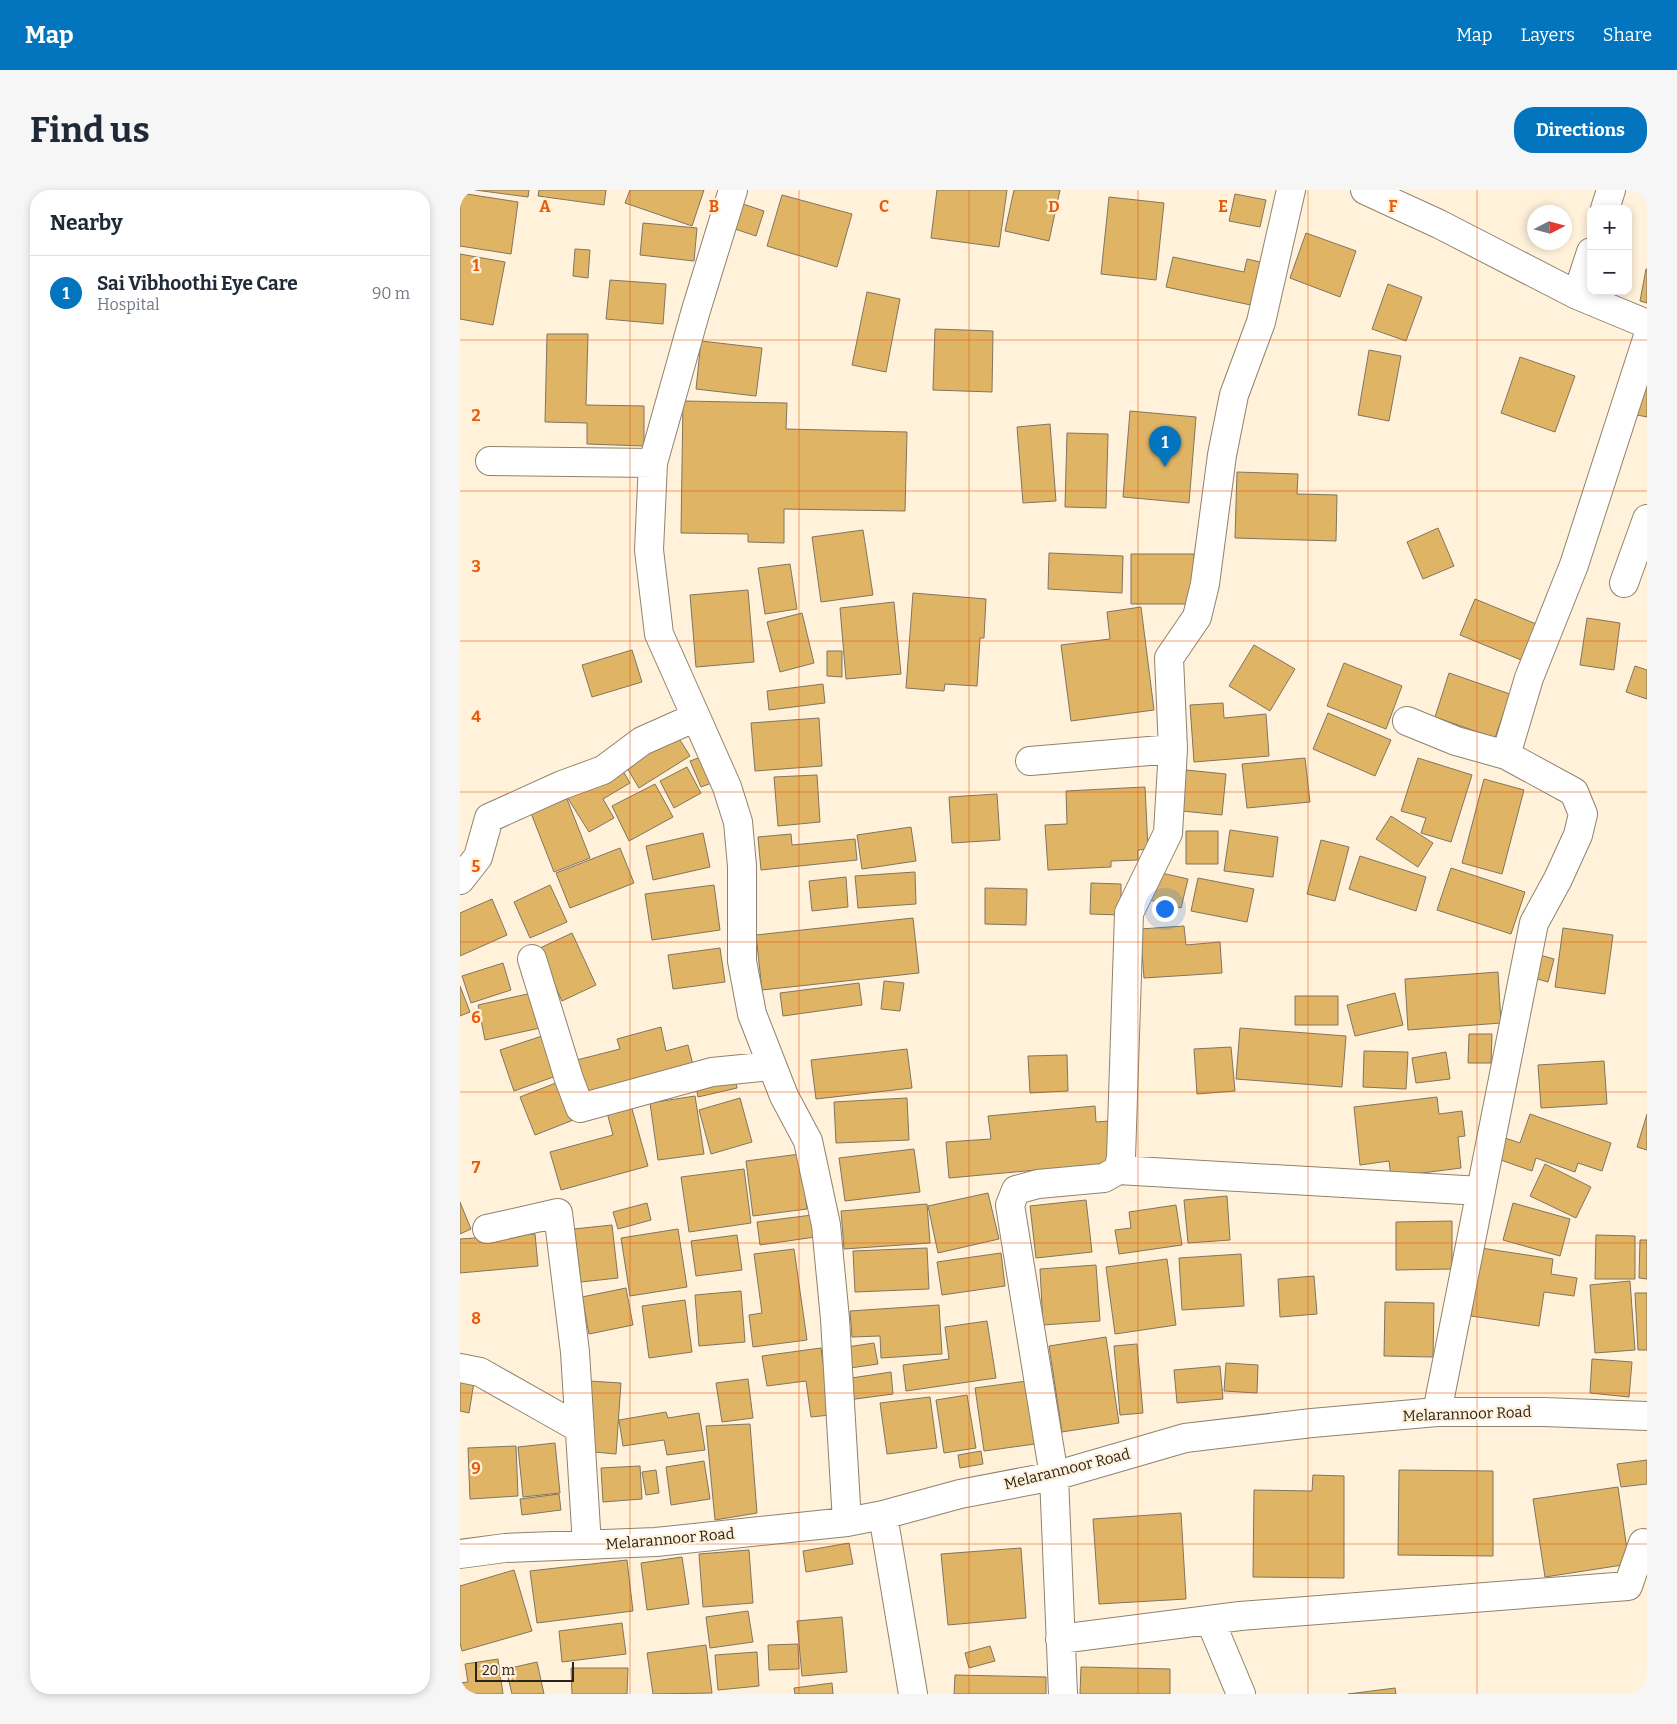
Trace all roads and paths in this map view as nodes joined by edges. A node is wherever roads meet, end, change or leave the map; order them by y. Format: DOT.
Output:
graph roads {
  1 [pos="733,190"];
  2 [pos="1291,190"];
  3 [pos="1611,190"];
  4 [pos="1371,191"];
  5 [pos="1606,205"];
  6 [pos="1587,264"];
  7 [pos="1577,295"];
  8 [pos="1647,324"];
  9 [pos="1647,339"];
  10 [pos="490,461"];
  11 [pos="653,463"];
  12 [pos="1647,519"];
  13 [pos="1624,583"];
  14 [pos="696,717"];
  15 [pos="1407,721"];
  16 [pos="1173,749"];
  17 [pos="1506,755"];
  18 [pos="1030,761"];
  19 [pos="460,880"];
  20 [pos="532,959"];
  21 [pos="772,1066"];
  22 [pos="1118,1170"];
  23 [pos="1481,1191"];
  24 [pos="487,1229"];
  25 [pos="460,1368"];
  26 [pos="1437,1412"];
  27 [pos="1647,1416"];
  28 [pos="579,1428"];
  29 [pos="1054,1476"];
  30 [pos="883,1515"];
  31 [pos="847,1522"];
  32 [pos="1643,1543"];
  33 [pos="587,1545"];
  34 [pos="460,1554"];
  35 [pos="1210,1620"];
  36 [pos="1060,1639"];
  37 [pos="913,1694"];
  38 [pos="1063,1694"];
  39 [pos="1241,1694"];
  1 -- 11 [label="street"];
  2 -- 16 [label="street"];
  3 -- 5 [label="street"];
  4 -- 7 [label="street"];
  6 -- 7 [label="street"];
  7 -- 8 [label="street"];
  9 -- 17 [label="street"];
  10 -- 11 [label="street"];
  11 -- 14 [label="street"];
  12 -- 13 [label="street"];
  14 -- 19 [label="street"];
  14 -- 21 [label="street"];
  15 -- 17 [label="street"];
  16 -- 18 [label="street"];
  16 -- 22 [label="street"];
  17 -- 23 [label="street"];
  20 -- 21 [label="street"];
  21 -- 31 [label="street"];
  22 -- 23 [label="street"];
  22 -- 29 [label="street"];
  23 -- 26 [label="street"];
  24 -- 28 [label="street"];
  25 -- 28 [label="street"];
  26 -- 27 [label="street, Melarannoor Road"];
  26 -- 29 [label="street, Melarannoor Road"];
  28 -- 33 [label="street"];
  29 -- 30 [label="street, Melarannoor Road"];
  29 -- 36 [label="street"];
  30 -- 31 [label="street, Melarannoor Road"];
  30 -- 37 [label="street"];
  31 -- 33 [label="street, Melarannoor Road"];
  32 -- 35 [label="street"];
  33 -- 34 [label="street, Melarannoor Road"];
  35 -- 36 [label="street"];
  35 -- 39 [label="street"];
  36 -- 38 [label="street"];
}
